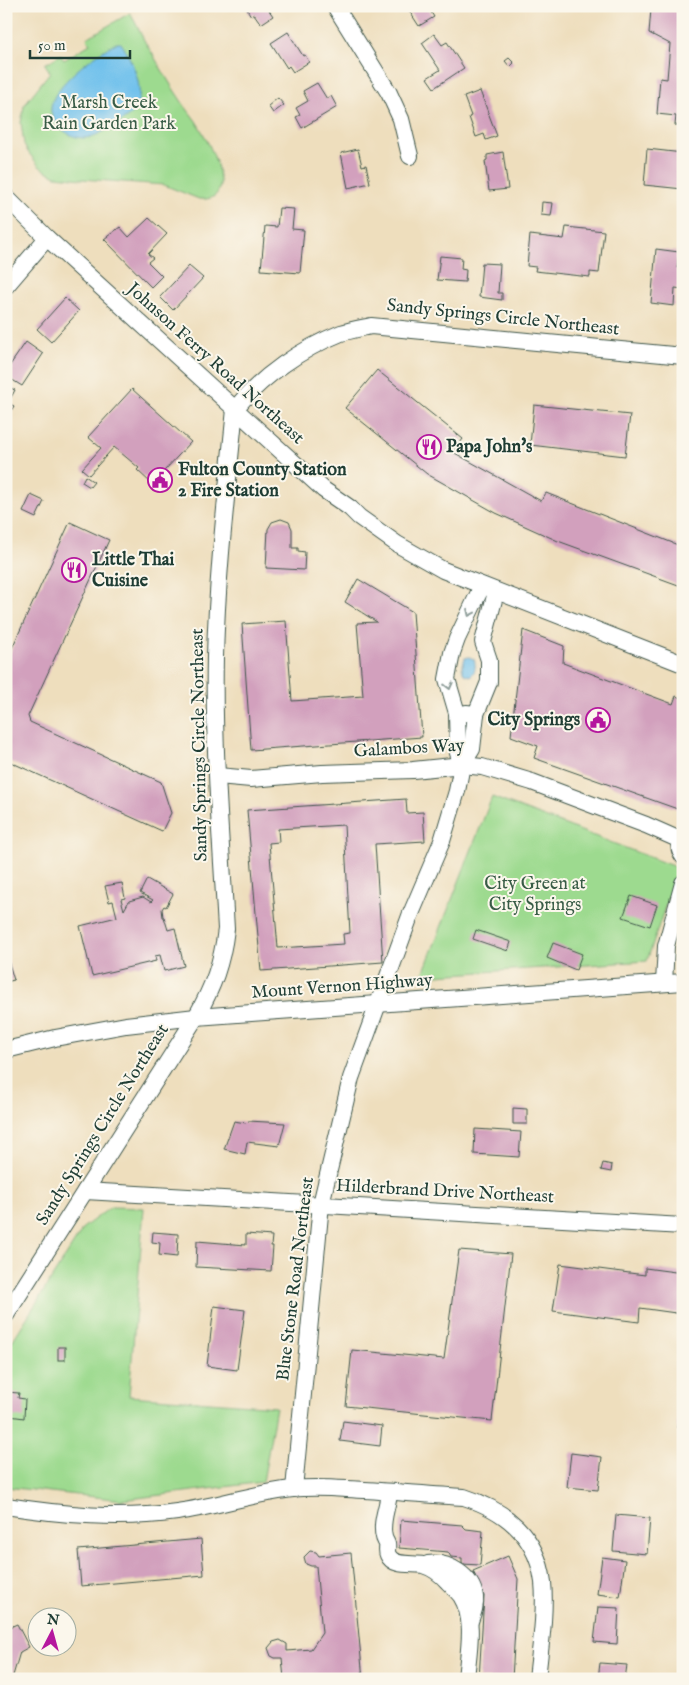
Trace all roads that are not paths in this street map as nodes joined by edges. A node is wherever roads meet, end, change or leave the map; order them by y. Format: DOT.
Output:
graph roads {
  1 [pos="335,6"];
  2 [pos="410,156"];
  3 [pos="6,196"];
  4 [pos="47,238"];
  5 [pos="6,286"];
  6 [pos="683,356"];
  7 [pos="235,409"];
  8 [pos="489,589"];
  9 [pos="457,639"];
  10 [pos="483,642"];
  11 [pos="683,664"];
  12 [pos="457,713"];
  13 [pos="476,714"];
  14 [pos="462,765"];
  15 [pos="218,776"];
  16 [pos="682,844"];
  17 [pos="683,883"];
  18 [pos="683,982"];
  19 [pos="664,983"];
  20 [pos="379,1004"];
  21 [pos="196,1017"];
  22 [pos="6,1050"];
  23 [pos="85,1191"];
  24 [pos="321,1204"];
  25 [pos="683,1226"];
  26 [pos="6,1315"];
  27 [pos="294,1489"];
  28 [pos="388,1499"];
  29 [pos="6,1506"];
  30 [pos="466,1679"];
  31 [pos="537,1679"];
  1 -- 2 [label="street"];
  3 -- 4 [label="street, Johnson Ferry Road Northeast"];
  4 -- 5 [label="street"];
  4 -- 7 [label="street, Johnson Ferry Road Northeast"];
  6 -- 7 [label="street, Sandy Springs Circle Northeast"];
  7 -- 8 [label="street, Johnson Ferry Road Northeast"];
  7 -- 15 [label="street, Sandy Springs Circle Northeast"];
  8 -- 9 [label="street, Blue Stone Road Northeast, one-way"];
  8 -- 10 [label="street, Blue Stone Road Northeast"];
  8 -- 11 [label="street, Johnson Ferry Road Northeast"];
  9 -- 10 [label="street"];
  9 -- 12 [label="street, Blue Stone Road Northeast, one-way"];
  10 -- 13 [label="street, Blue Stone Road Northeast"];
  12 -- 13 [label="street"];
  12 -- 14 [label="street, Blue Stone Road Northeast"];
  13 -- 14 [label="street, Blue Stone Road Northeast"];
  14 -- 15 [label="street, Galambos Way"];
  14 -- 16 [label="street, Galambos Way"];
  14 -- 20 [label="street, Blue Stone Road Northeast"];
  15 -- 21 [label="street, Sandy Springs Circle Northeast"];
  17 -- 19 [label="street"];
  18 -- 19 [label="street, Mount Vernon Highway"];
  19 -- 20 [label="street, Mount Vernon Highway"];
  20 -- 21 [label="street, Mount Vernon Highway"];
  20 -- 24 [label="street, Blue Stone Road Northeast"];
  21 -- 22 [label="street, Mount Vernon Highway"];
  21 -- 23 [label="street, Sandy Springs Circle Northeast"];
  23 -- 24 [label="street, Hilderbrand Drive Northeast"];
  23 -- 26 [label="street, Sandy Springs Circle Northeast"];
  24 -- 25 [label="street, Hilderbrand Drive Northeast"];
  24 -- 27 [label="street, Blue Stone Road Northeast"];
  27 -- 28 [label="street"];
  27 -- 29 [label="street"];
  28 -- 30 [label="street"];
  28 -- 31 [label="street"];
}
